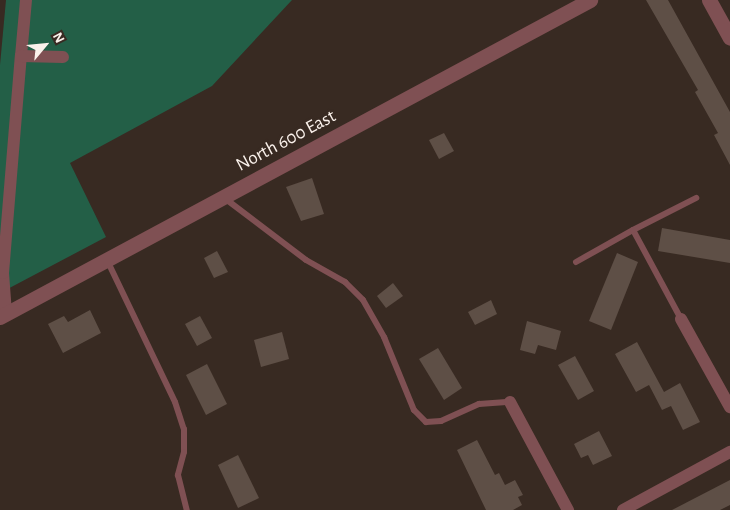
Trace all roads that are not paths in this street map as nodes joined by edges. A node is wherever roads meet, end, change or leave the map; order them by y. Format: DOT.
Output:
graph roads {
  1 [pos="26,0"];
  2 [pos="590,0"];
  3 [pos="709,0"];
  4 [pos="730,38"];
  5 [pos="20,56"];
  6 [pos="63,57"];
  7 [pos="223,197"];
  8 [pos="696,198"];
  9 [pos="633,230"];
  10 [pos="106,259"];
  11 [pos="576,262"];
  12 [pos="3,315"];
  13 [pos="680,320"];
  14 [pos="510,402"];
  15 [pos="730,407"];
  16 [pos="730,452"];
  17 [pos="187,510"];
  18 [pos="568,510"];
  19 [pos="623,510"];
  1 -- 5 [label="street"];
  2 -- 7 [label="street, North 600 East"];
  3 -- 4 [label="street"];
  5 -- 6 [label="street"];
  5 -- 12 [label="street"];
  7 -- 10 [label="street, North 600 East"];
  7 -- 14 [label="lane"];
  8 -- 9 [label="lane"];
  9 -- 11 [label="lane"];
  9 -- 13 [label="lane"];
  10 -- 12 [label="street, North 600 East"];
  10 -- 17 [label="lane"];
  13 -- 15 [label="street"];
  14 -- 18 [label="street"];
  16 -- 19 [label="street"];
}
